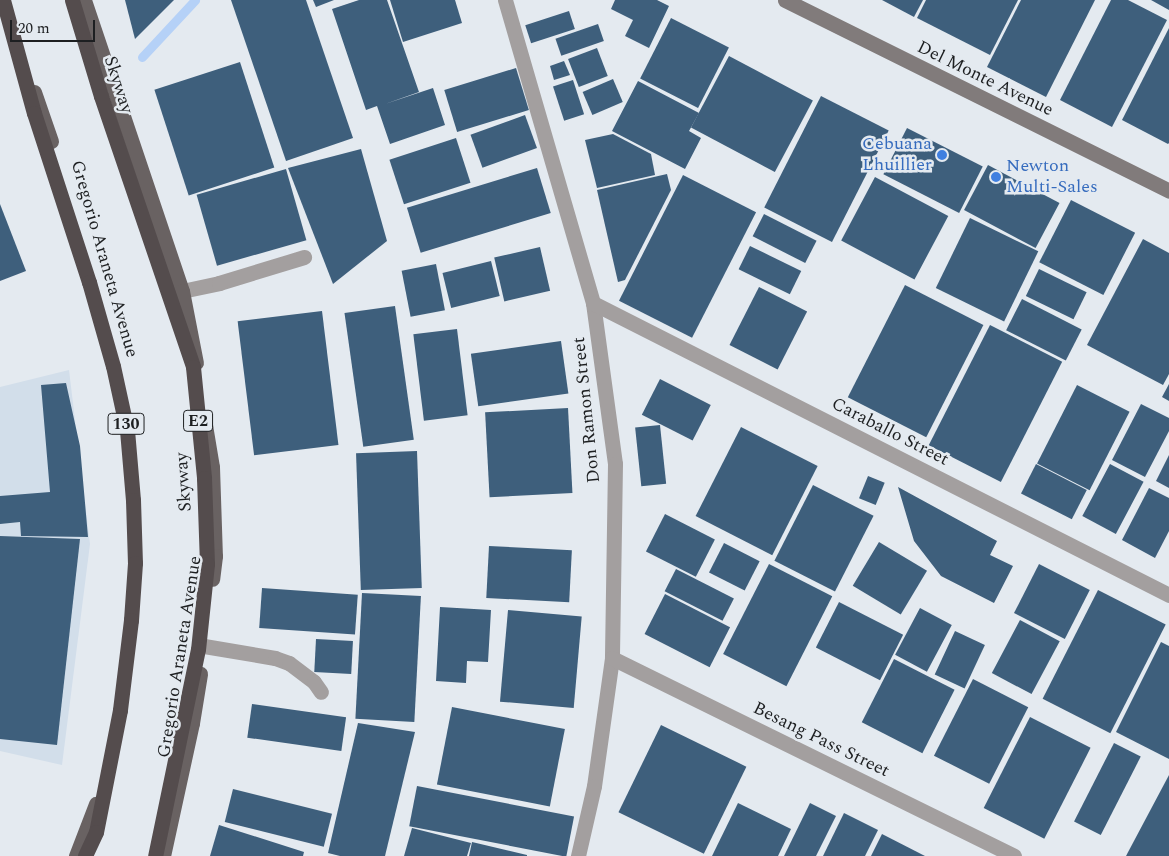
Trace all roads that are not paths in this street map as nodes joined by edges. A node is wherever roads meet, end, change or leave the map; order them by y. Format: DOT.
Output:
graph roads {
  1 [pos="72,0"];
  2 [pos="84,0"];
  3 [pos="506,0"];
  4 [pos="785,0"];
  5 [pos="2,1"];
  6 [pos="1169,191"];
  7 [pos="304,257"];
  8 [pos="182,291"];
  9 [pos="593,303"];
  10 [pos="1169,595"];
  11 [pos="204,646"];
  12 [pos="612,658"];
  13 [pos="321,692"];
  14 [pos="76,856"];
  15 [pos="85,856"];
  16 [pos="156,856"];
  17 [pos="163,856"];
  18 [pos="578,856"];
  19 [pos="1014,856"];
  1 -- 16 [label="highway, Skyway / E2"];
  2 -- 8 [label="main road, Gregorio Araneta Avenue"];
  3 -- 9 [label="street, Don Ramon Street"];
  4 -- 6 [label="main road, Del Monte Avenue"];
  5 -- 14 [label="main road, Gregorio Araneta Avenue / 130"];
  5 -- 15 [label="highway, bridge"];
  7 -- 8 [label="street"];
  8 -- 11 [label="main road, Gregorio Araneta Avenue"];
  9 -- 10 [label="street, Caraballo Street"];
  9 -- 12 [label="street, Don Ramon Street"];
  11 -- 13 [label="street"];
  11 -- 17 [label="main road, Gregorio Araneta Avenue"];
  12 -- 18 [label="street, Don Ramon Street"];
  12 -- 19 [label="street, Besang Pass Street"];
}
